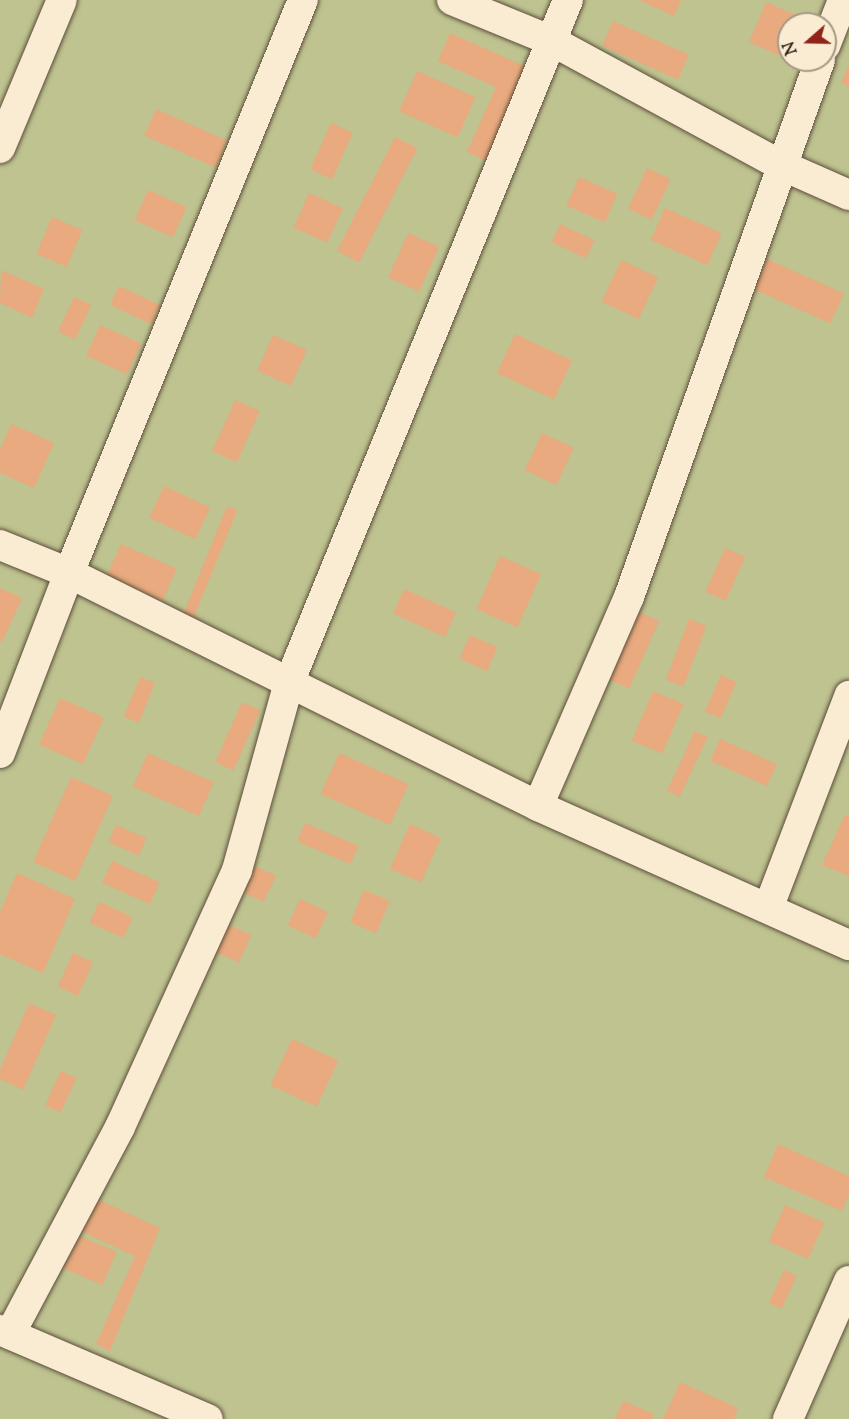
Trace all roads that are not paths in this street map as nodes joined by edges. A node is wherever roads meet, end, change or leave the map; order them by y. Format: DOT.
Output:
graph roads {
  1 [pos="62,0"];
  2 [pos="303,0"];
  3 [pos="452,0"];
  4 [pos="568,0"];
  5 [pos="843,0"];
  6 [pos="837,15"];
  7 [pos="552,41"];
  8 [pos="815,72"];
  9 [pos="0,148"];
  10 [pos="779,164"];
  11 [pos="849,195"];
  12 [pos="0,545"];
  13 [pos="69,573"];
  14 [pos="289,683"];
  15 [pos="849,696"];
  16 [pos="0,753"];
  17 [pos="538,806"];
  18 [pos="769,906"];
  19 [pos="849,945"];
  20 [pos="849,1281"];
  21 [pos="5,1332"];
  22 [pos="208,1419"];
  23 [pos="788,1419"];
  1 -- 9 [label="street"];
  2 -- 13 [label="street"];
  3 -- 7 [label="street"];
  4 -- 7 [label="street"];
  5 -- 6 [label="street"];
  7 -- 10 [label="street"];
  7 -- 14 [label="street"];
  8 -- 10 [label="street"];
  10 -- 11 [label="street"];
  10 -- 17 [label="street"];
  12 -- 13 [label="street"];
  13 -- 14 [label="street"];
  13 -- 16 [label="street"];
  14 -- 17 [label="street"];
  14 -- 21 [label="street"];
  15 -- 18 [label="street"];
  17 -- 18 [label="street"];
  18 -- 19 [label="street"];
  20 -- 23 [label="street"];
  21 -- 22 [label="street"];
}
